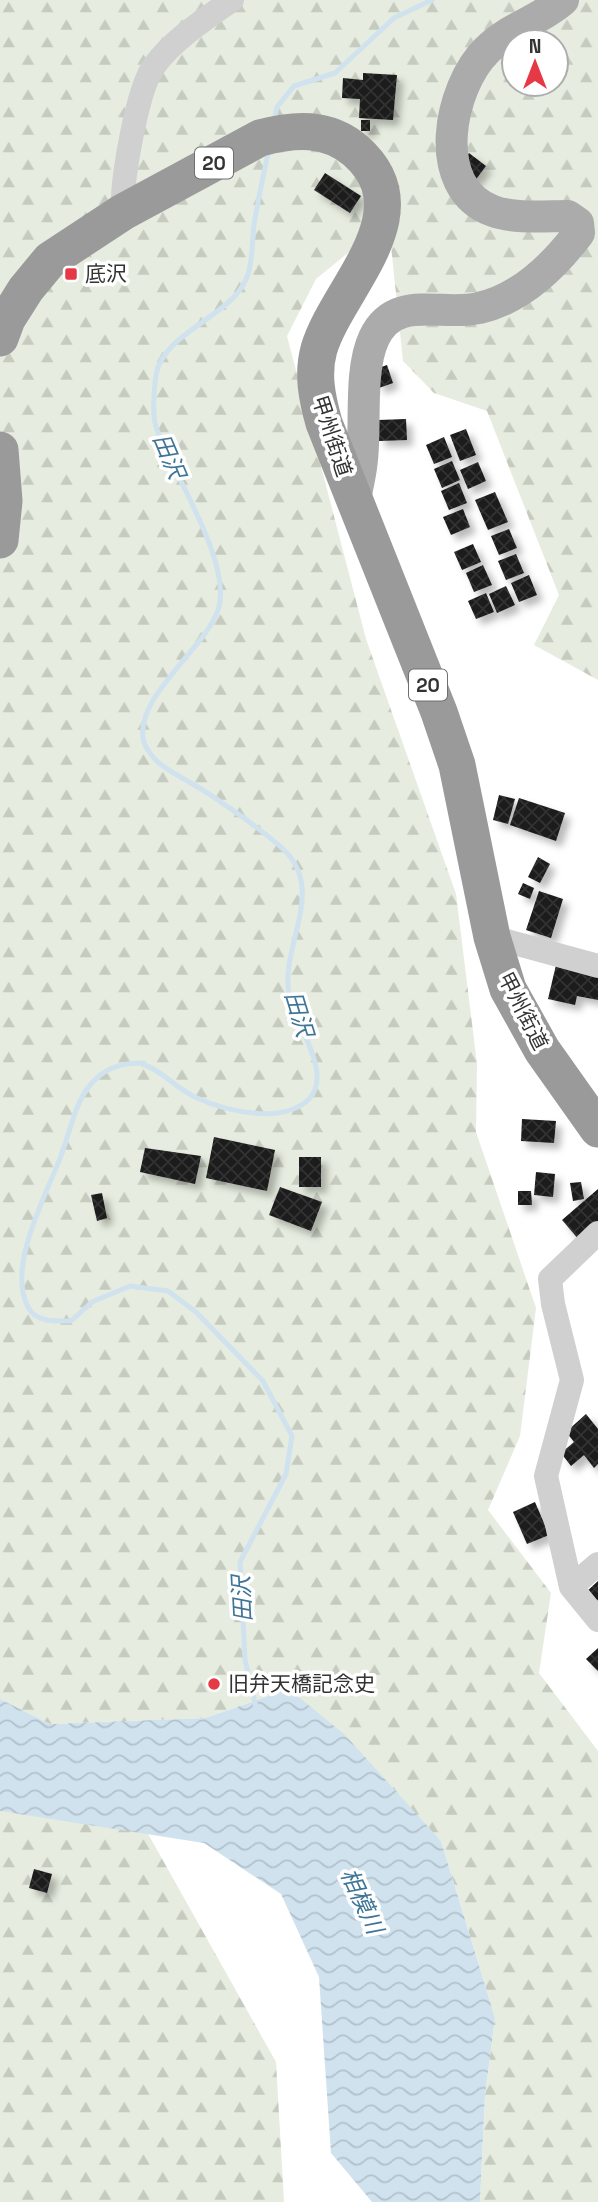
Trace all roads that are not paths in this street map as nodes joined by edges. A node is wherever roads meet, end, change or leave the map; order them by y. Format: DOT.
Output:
graph roads {
  1 [pos="232,0"];
  2 [pos="563,0"];
  3 [pos="130,208"];
  4 [pos="0,338"];
  5 [pos="0,450"];
  6 [pos="355,501"];
  7 [pos="0,540"];
  8 [pos="492,937"];
  9 [pos="598,966"];
  10 [pos="598,1129"];
  11 [pos="598,1233"];
  12 [pos="598,1564"];
  13 [pos="571,1587"];
  14 [pos="598,1620"];
  1 -- 3 [label="street"];
  2 -- 6 [label="main road"];
  3 -- 4 [label="highway, 甲州街道 / 20"];
  3 -- 6 [label="highway, 甲州街道 / 20"];
  5 -- 7 [label="highway"];
  6 -- 8 [label="highway, 甲州街道 / 20"];
  8 -- 9 [label="street"];
  8 -- 10 [label="highway, 甲州街道 / 20"];
  11 -- 13 [label="street"];
  12 -- 13 [label="street"];
  13 -- 14 [label="street"];
}
